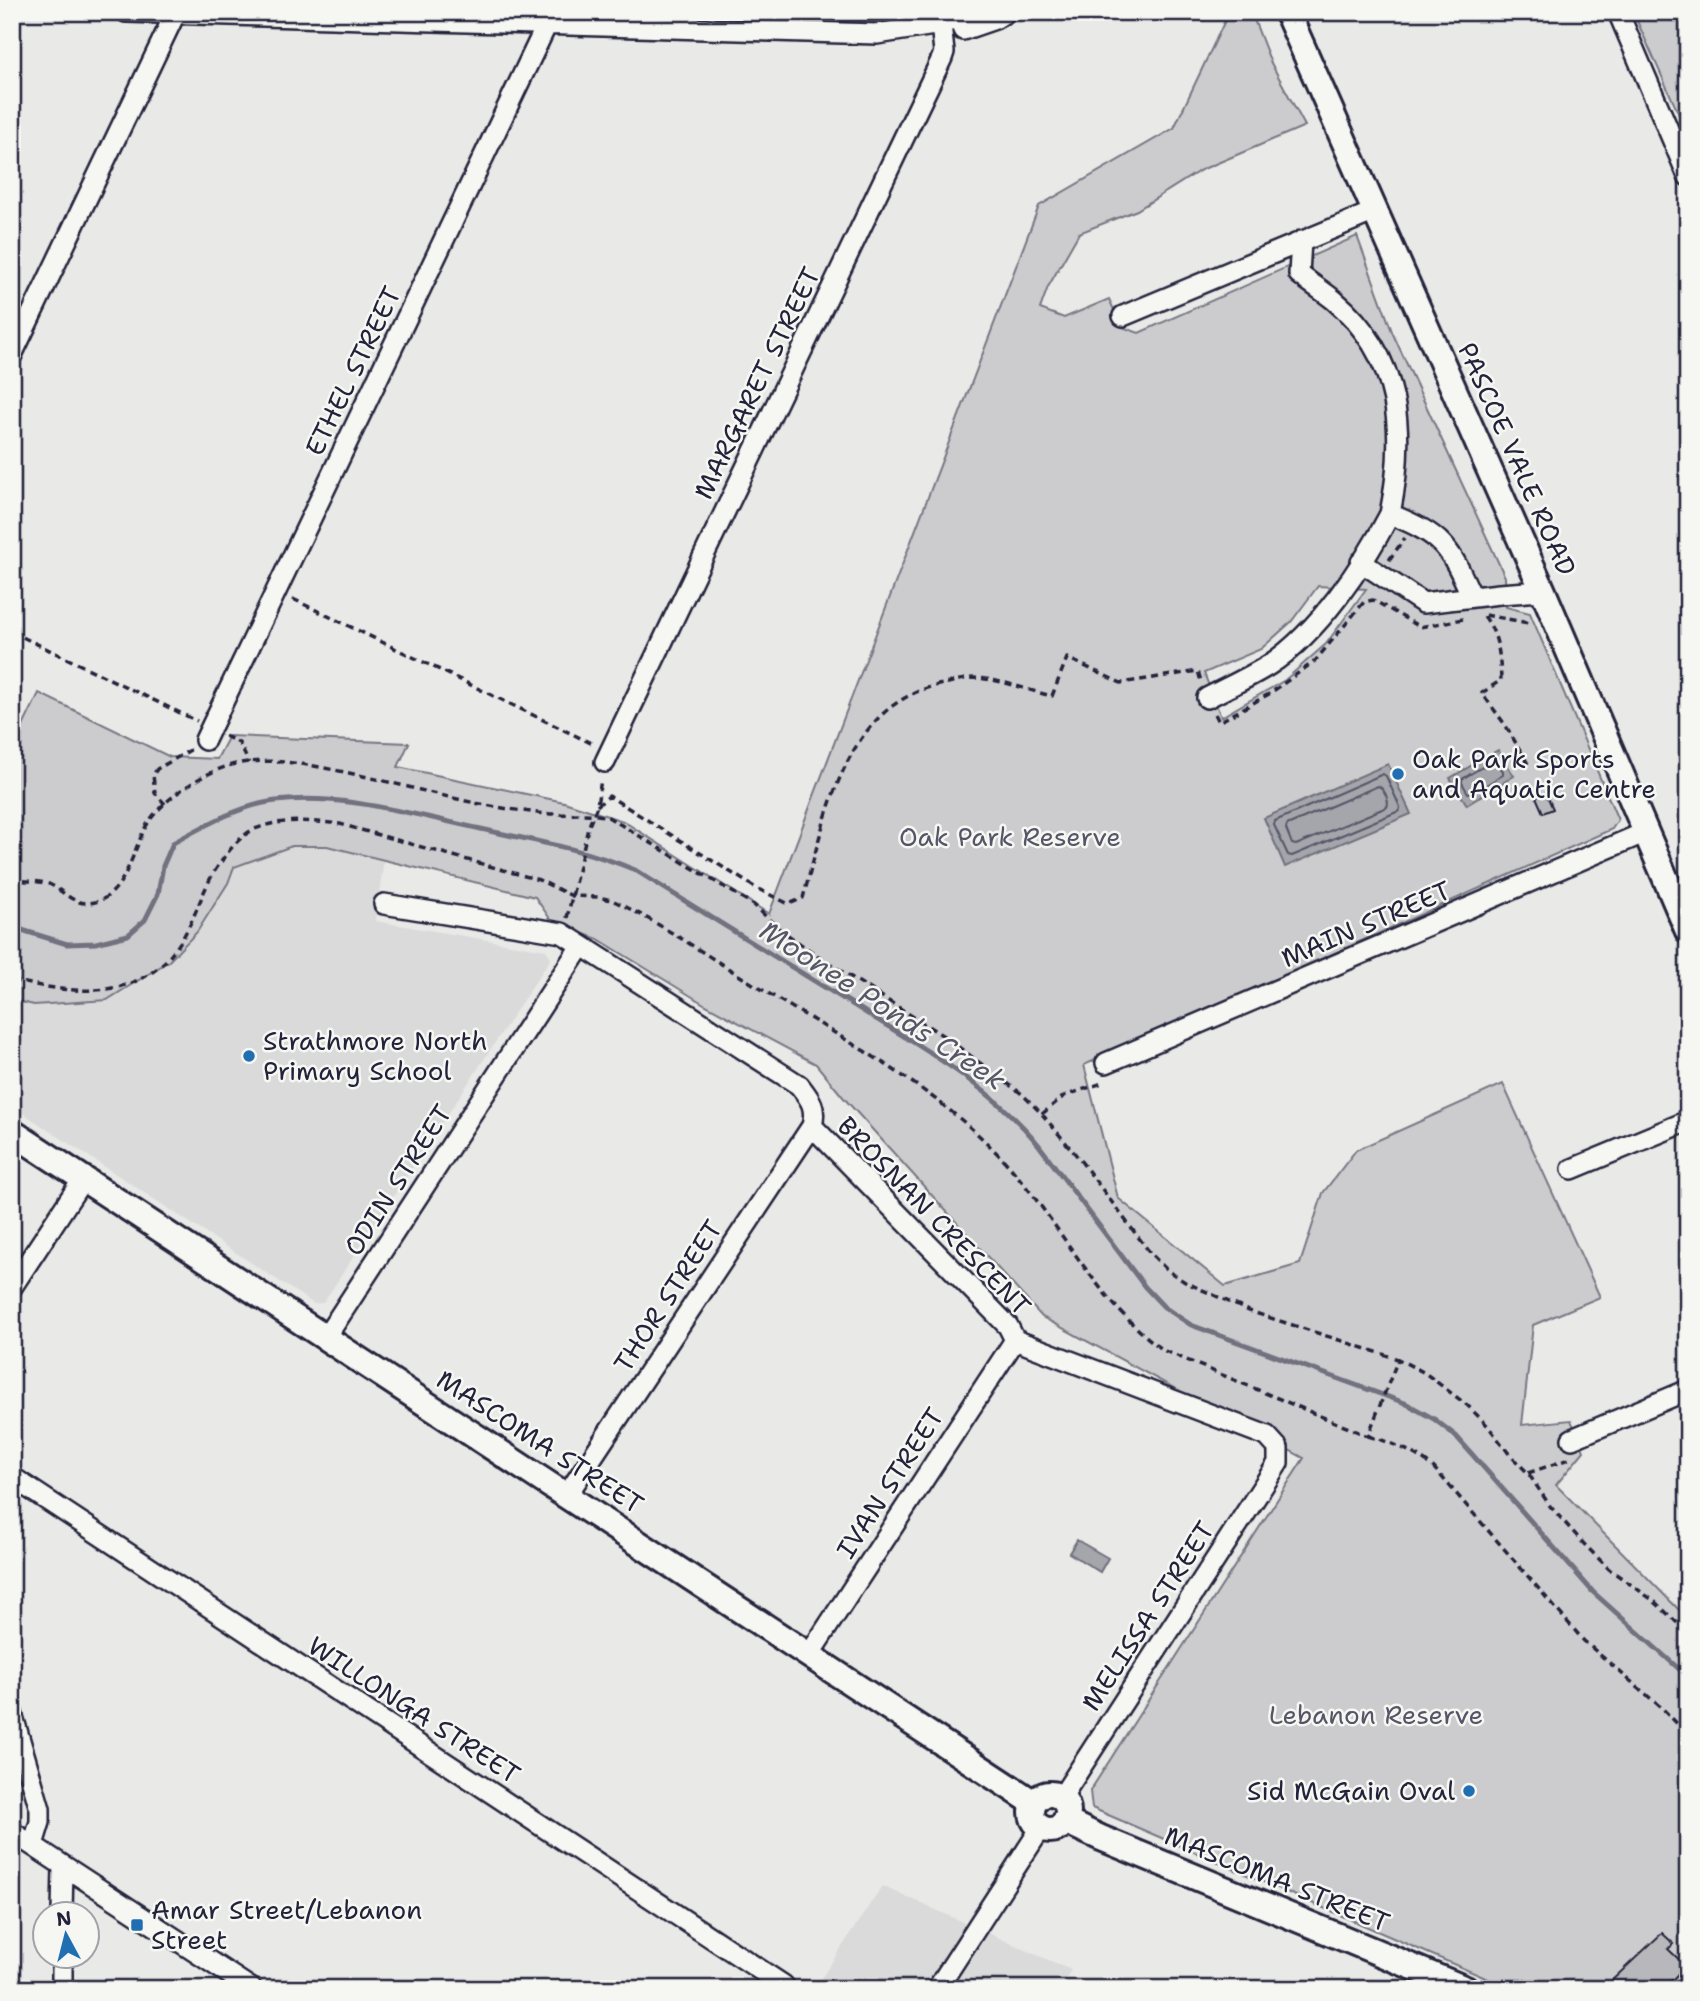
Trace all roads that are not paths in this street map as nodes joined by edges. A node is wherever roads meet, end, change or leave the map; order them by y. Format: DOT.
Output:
graph roads {
  1 [pos="126,12"];
  2 [pos="1006,12"];
  3 [pos="1618,12"];
  4 [pos="176,14"];
  5 [pos="968,18"];
  6 [pos="1293,19"];
  7 [pos="547,24"];
  8 [pos="942,30"];
  9 [pos="1688,176"];
  10 [pos="1374,211"];
  11 [pos="1301,241"];
  12 [pos="1123,316"];
  13 [pos="12,355"];
  14 [pos="1390,514"];
  15 [pos="1361,562"];
  16 [pos="1543,591"];
  17 [pos="1472,597"];
  18 [pos="1207,698"];
  19 [pos="209,734"];
  20 [pos="607,756"];
  21 [pos="1646,832"];
  22 [pos="384,904"];
  23 [pos="1687,929"];
  24 [pos="582,946"];
  25 [pos="1107,1073"];
  26 [pos="1688,1121"];
  27 [pos="812,1126"];
  28 [pos="12,1132"];
  29 [pos="1572,1169"];
  30 [pos="83,1179"];
  31 [pos="12,1287"];
  32 [pos="326,1337"];
  33 [pos="1015,1340"];
  34 [pos="1688,1390"];
  35 [pos="1574,1448"];
  36 [pos="1278,1463"];
  37 [pos="12,1477"];
  38 [pos="567,1496"];
  39 [pos="809,1655"];
  40 [pos="12,1713"];
  41 [pos="1034,1803"];
  42 [pos="1063,1810"];
  43 [pos="1041,1828"];
  44 [pos="12,1832"];
  45 [pos="33,1845"];
  46 [pos="63,1866"];
  47 [pos="62,1899"];
  48 [pos="62,1969"];
  49 [pos="62,1989"];
  50 [pos="252,1989"];
  51 [pos="786,1989"];
  52 [pos="937,1989"];
  53 [pos="1466,1989"];
  1 -- 4 [label="street"];
  2 -- 5 [label="street"];
  3 -- 9 [label="street"];
  4 -- 7 [label="street"];
  4 -- 13 [label="street"];
  5 -- 8 [label="street"];
  6 -- 10 [label="main road, PASCOE VALE ROAD"];
  7 -- 8 [label="street"];
  7 -- 19 [label="street, ETHEL STREET"];
  8 -- 20 [label="street, MARGARET STREET"];
  10 -- 11 [label="street"];
  10 -- 16 [label="main road, PASCOE VALE ROAD"];
  11 -- 12 [label="street"];
  11 -- 14 [label="street"];
  14 -- 15 [label="street"];
  14 -- 17 [label="street"];
  15 -- 17 [label="street"];
  15 -- 18 [label="street"];
  16 -- 17 [label="street"];
  16 -- 21 [label="main road, PASCOE VALE ROAD"];
  21 -- 23 [label="main road, PASCOE VALE ROAD"];
  21 -- 25 [label="street, MAIN STREET"];
  22 -- 24 [label="street, BROSNAN CRESCENT"];
  24 -- 27 [label="street, BROSNAN CRESCENT"];
  24 -- 32 [label="street, ODIN STREET"];
  26 -- 29 [label="street"];
  27 -- 33 [label="street, BROSNAN CRESCENT"];
  27 -- 38 [label="street, THOR STREET"];
  28 -- 30 [label="main road, MASCOMA STREET"];
  30 -- 31 [label="street"];
  30 -- 32 [label="main road, MASCOMA STREET"];
  32 -- 38 [label="main road, MASCOMA STREET"];
  33 -- 36 [label="street, BROSNAN CRESCENT"];
  33 -- 39 [label="street, IVAN STREET"];
  34 -- 35 [label="street"];
  36 -- 42 [label="street, MELISSA STREET"];
  37 -- 51 [label="street, WILLONGA STREET"];
  38 -- 39 [label="main road, MASCOMA STREET"];
  39 -- 41 [label="main road, MASCOMA STREET"];
  40 -- 45 [label="street"];
  41 -- 42 [label="main road"];
  41 -- 43 [label="main road"];
  42 -- 43 [label="main road"];
  42 -- 53 [label="main road, MASCOMA STREET"];
  43 -- 52 [label="street"];
  44 -- 45 [label="street"];
  45 -- 46 [label="street"];
  46 -- 47 [label="street"];
  46 -- 50 [label="street"];
  48 -- 49 [label="street"];
}
